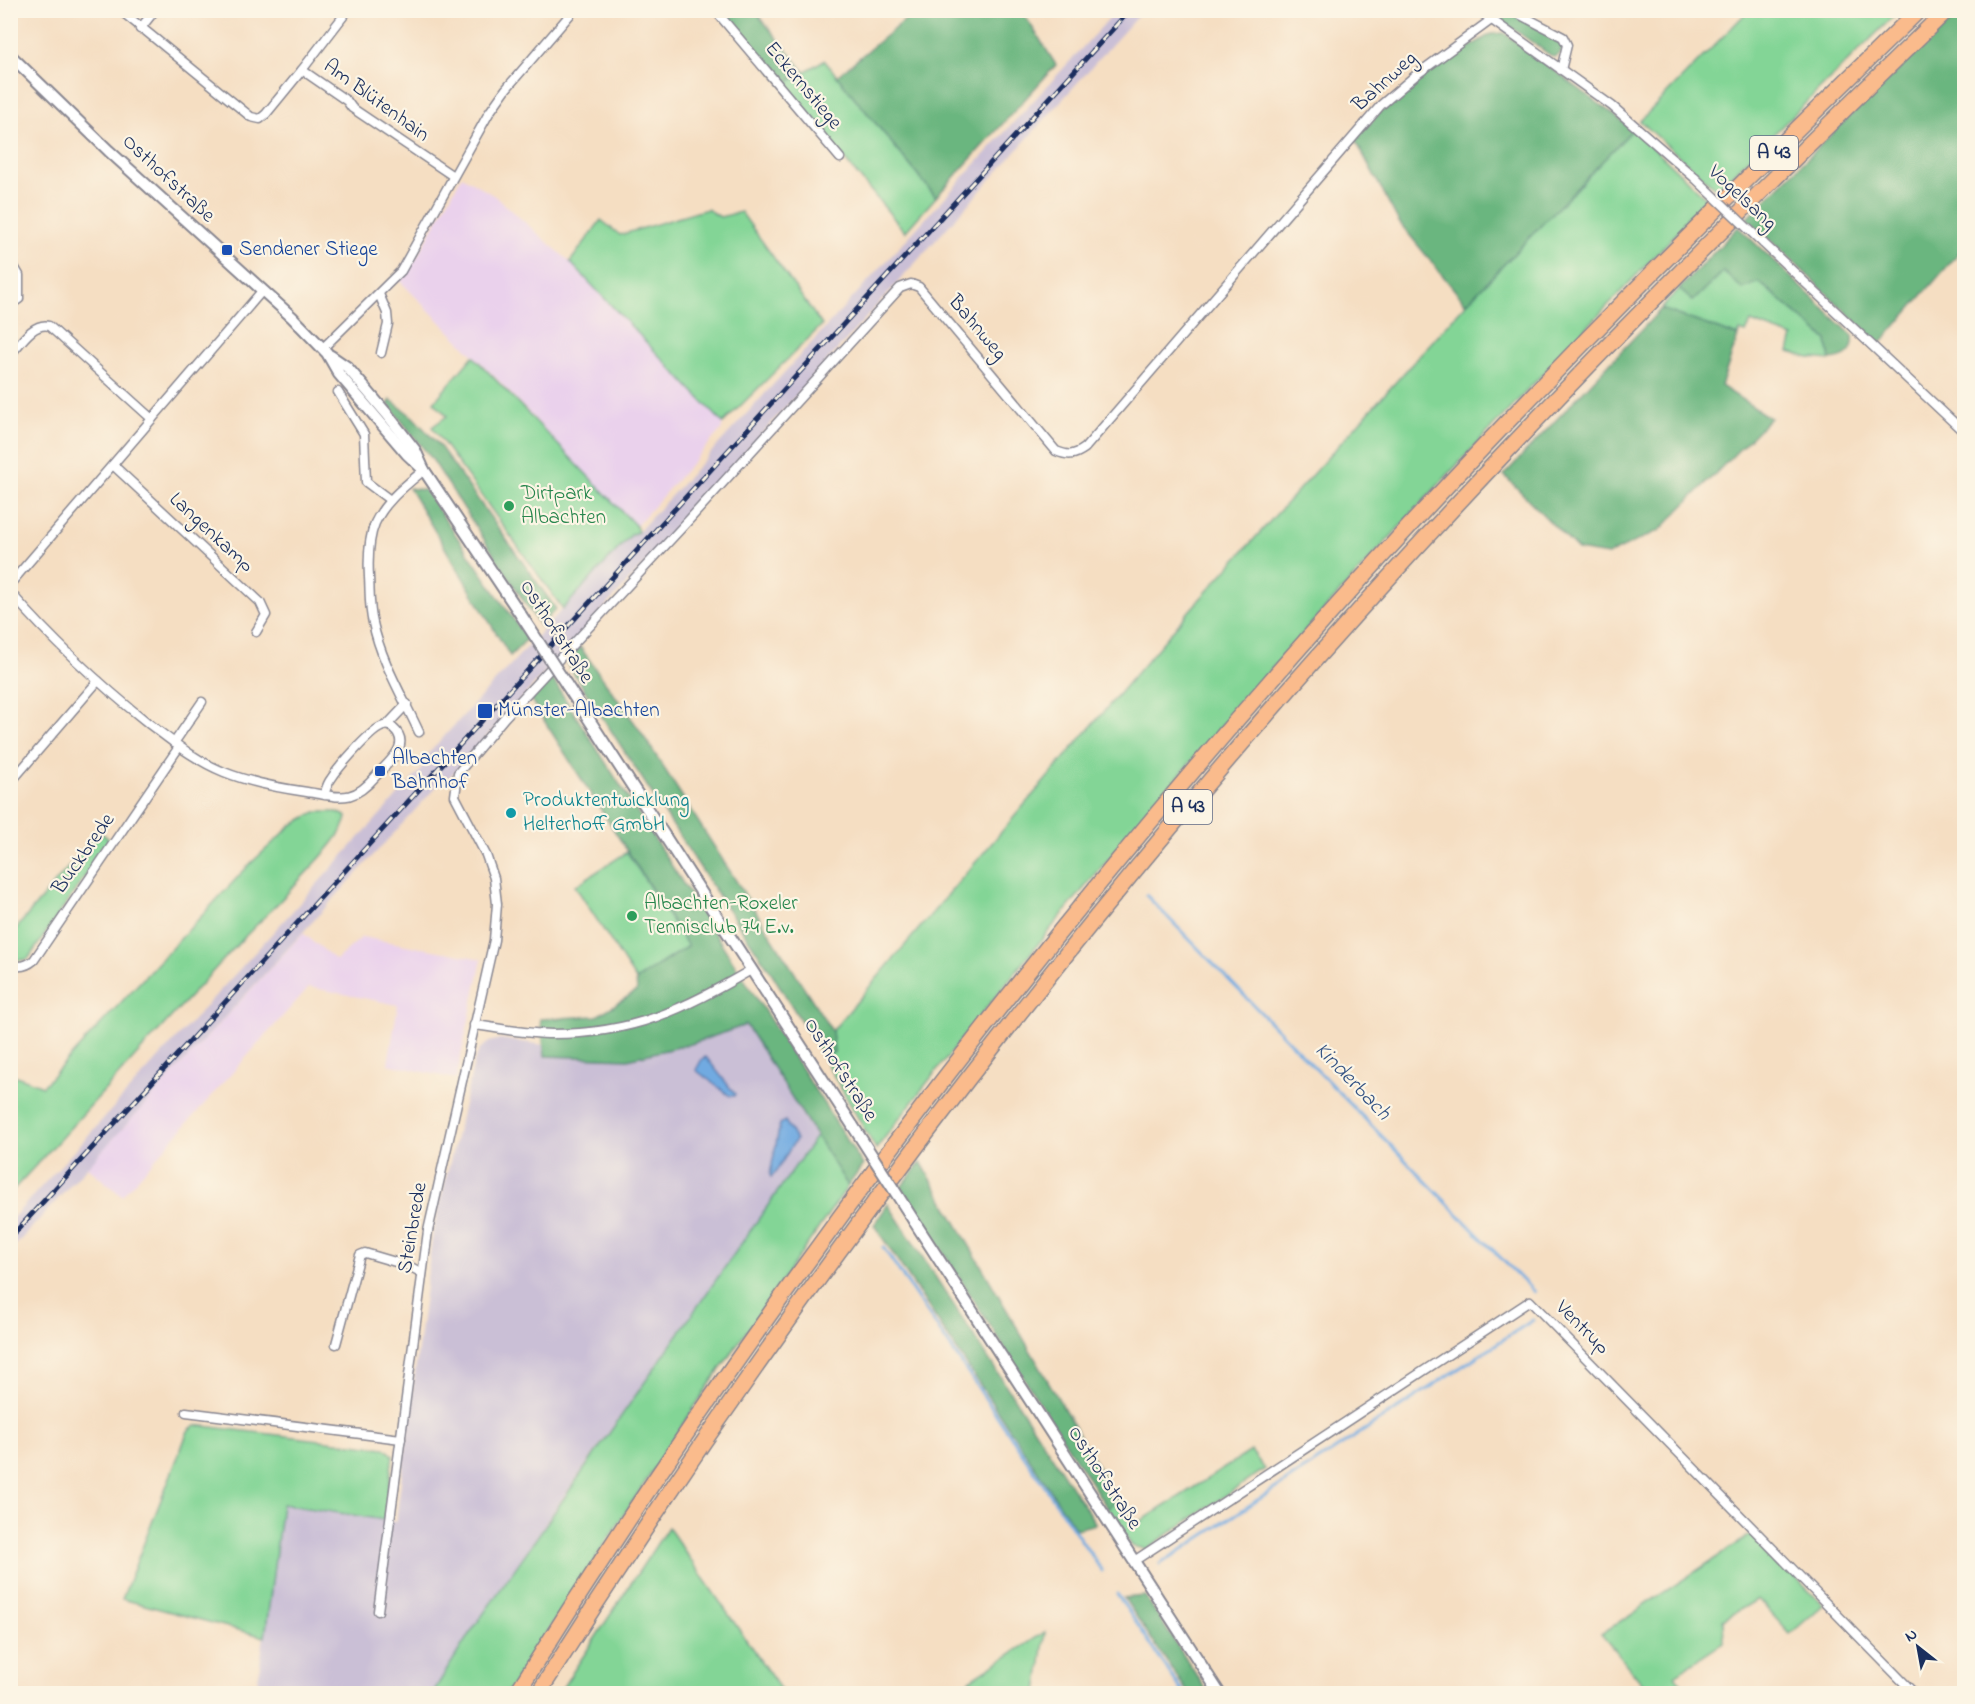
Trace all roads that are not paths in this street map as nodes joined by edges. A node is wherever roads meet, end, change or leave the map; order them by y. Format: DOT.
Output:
graph roads {
  1 [pos="120,10"];
  2 [pos="155,10"];
  3 [pos="348,10"];
  4 [pos="573,10"];
  5 [pos="715,10"];
  6 [pos="1478,10"];
  7 [pos="1511,10"];
  8 [pos="1919,10"];
  9 [pos="1947,10"];
  10 [pos="1491,20"];
  11 [pos="140,29"];
  12 [pos="10,55"];
  13 [pos="302,70"];
  14 [pos="1561,70"];
  15 [pos="840,158"];
  16 [pos="453,176"];
  17 [pos="10,261"];
  18 [pos="262,291"];
  19 [pos="379,294"];
  20 [pos="10,305"];
  21 [pos="325,351"];
  22 [pos="381,353"];
  23 [pos="10,355"];
  24 [pos="338,392"];
  25 [pos="152,419"];
  26 [pos="1965,432"];
  27 [pos="113,465"];
  28 [pos="424,470"];
  29 [pos="390,500"];
  30 [pos="10,584"];
  31 [pos="10,592"];
  32 [pos="256,632"];
  33 [pos="98,681"];
  34 [pos="202,702"];
  35 [pos="406,704"];
  36 [pos="387,725"];
  37 [pos="419,732"];
  38 [pos="176,745"];
  39 [pos="10,783"];
  40 [pos="324,795"];
  41 [pos="455,796"];
  42 [pos="10,964"];
  43 [pos="751,970"];
  44 [pos="474,1025"];
  45 [pos="422,1273"];
  46 [pos="336,1344"];
  47 [pos="186,1412"];
  48 [pos="401,1439"];
  49 [pos="1134,1561"];
  50 [pos="378,1611"];
  51 [pos="516,1694"];
  52 [pos="538,1694"];
  53 [pos="1220,1694"];
  54 [pos="1915,1694"];
  1 -- 11 [label="street, Am Blütenhain"];
  2 -- 11 [label="street"];
  3 -- 13 [label="street"];
  4 -- 16 [label="street"];
  5 -- 15 [label="street, Eckernstiege"];
  6 -- 10 [label="street, Vogelsang"];
  7 -- 14 [label="street"];
  8 -- 51 [label="highway, A 43"];
  9 -- 52 [label="highway, A 43"];
  10 -- 14 [label="street, Vogelsang"];
  10 -- 41 [label="street, Bahnweg"];
  11 -- 13 [label="street, Am Blütenhain"];
  12 -- 18 [label="street, Osthofstraße"];
  13 -- 16 [label="street, Am Blütenhain"];
  14 -- 26 [label="street, Vogelsang, bridge"];
  16 -- 19 [label="street"];
  17 -- 20 [label="street"];
  18 -- 21 [label="street, Osthofstraße"];
  18 -- 25 [label="street"];
  19 -- 21 [label="street"];
  19 -- 22 [label="street"];
  21 -- 28 [label="street, Osthofstraße"];
  23 -- 25 [label="street"];
  24 -- 29 [label="street"];
  25 -- 27 [label="street"];
  27 -- 30 [label="street"];
  27 -- 32 [label="street, Langenkamp"];
  28 -- 29 [label="street"];
  28 -- 43 [label="street, Osthofstraße, bridge"];
  29 -- 35 [label="street"];
  31 -- 33 [label="street"];
  33 -- 38 [label="street"];
  33 -- 39 [label="street"];
  34 -- 38 [label="street"];
  35 -- 36 [label="street"];
  35 -- 37 [label="street"];
  36 -- 40 [label="street"];
  36 -- 40 [label="street"];
  38 -- 40 [label="street"];
  38 -- 42 [label="street, Buckbrede"];
  41 -- 44 [label="street, Steinbrede"];
  43 -- 44 [label="street"];
  43 -- 49 [label="street, Osthofstraße, bridge"];
  44 -- 45 [label="street, Steinbrede"];
  45 -- 46 [label="street"];
  45 -- 48 [label="street, Steinbrede"];
  47 -- 48 [label="street"];
  48 -- 50 [label="street, Steinbrede"];
  49 -- 53 [label="street, Osthofstraße"];
  49 -- 54 [label="street, Ventrup"];
}
